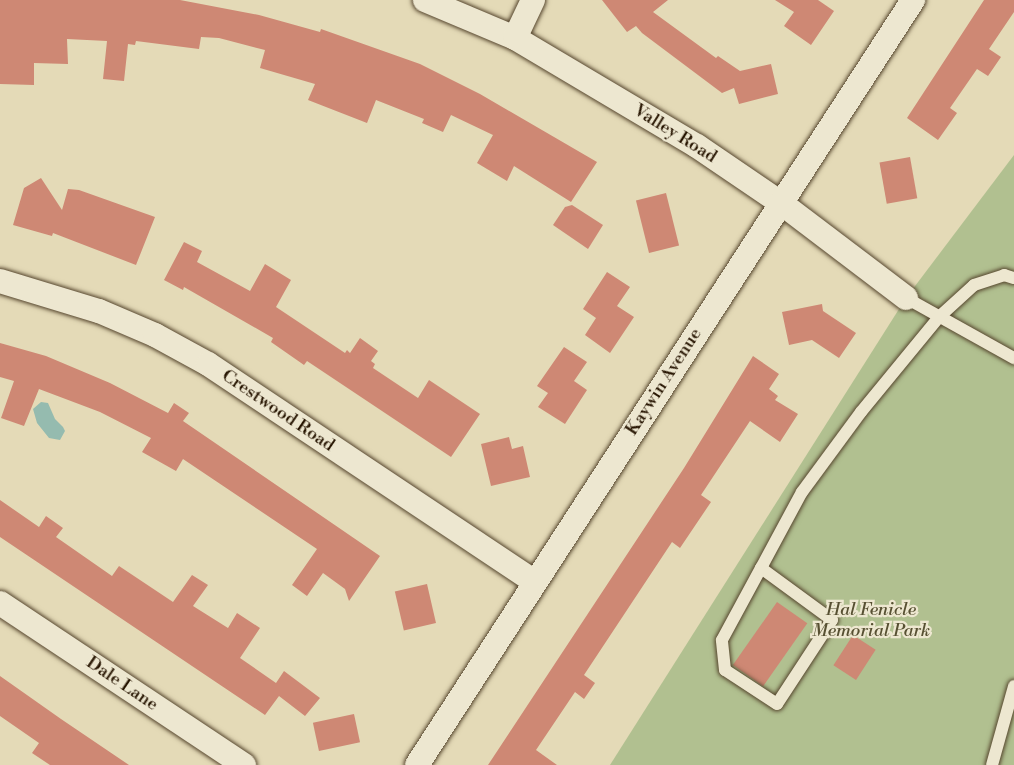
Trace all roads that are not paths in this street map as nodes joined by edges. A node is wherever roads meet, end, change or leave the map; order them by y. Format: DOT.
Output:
graph roads {
  1 [pos="425,0"];
  2 [pos="533,0"];
  3 [pos="913,0"];
  4 [pos="515,38"];
  5 [pos="781,202"];
  6 [pos="1014,278"];
  7 [pos="0,281"];
  8 [pos="906,298"];
  9 [pos="939,317"];
  10 [pos="1014,358"];
  11 [pos="761,568"];
  12 [pos="535,582"];
  13 [pos="0,603"];
  14 [pos="1014,686"];
  15 [pos="244,765"];
  16 [pos="417,765"];
  17 [pos="992,765"];
  1 -- 4 [label="street, Valley Road"];
  2 -- 4 [label="street"];
  3 -- 5 [label="street, Kaywin Avenue"];
  4 -- 5 [label="street, Valley Road"];
  5 -- 8 [label="street, Valley Road"];
  5 -- 12 [label="street, Kaywin Avenue"];
  6 -- 9 [label="lane"];
  7 -- 12 [label="street, Crestwood Road"];
  8 -- 9 [label="lane"];
  9 -- 10 [label="lane"];
  9 -- 11 [label="lane"];
  11 -- 11 [label="lane"];
  12 -- 16 [label="street, Kaywin Avenue"];
  13 -- 15 [label="street, Dale Lane"];
  14 -- 17 [label="lane"];
}
